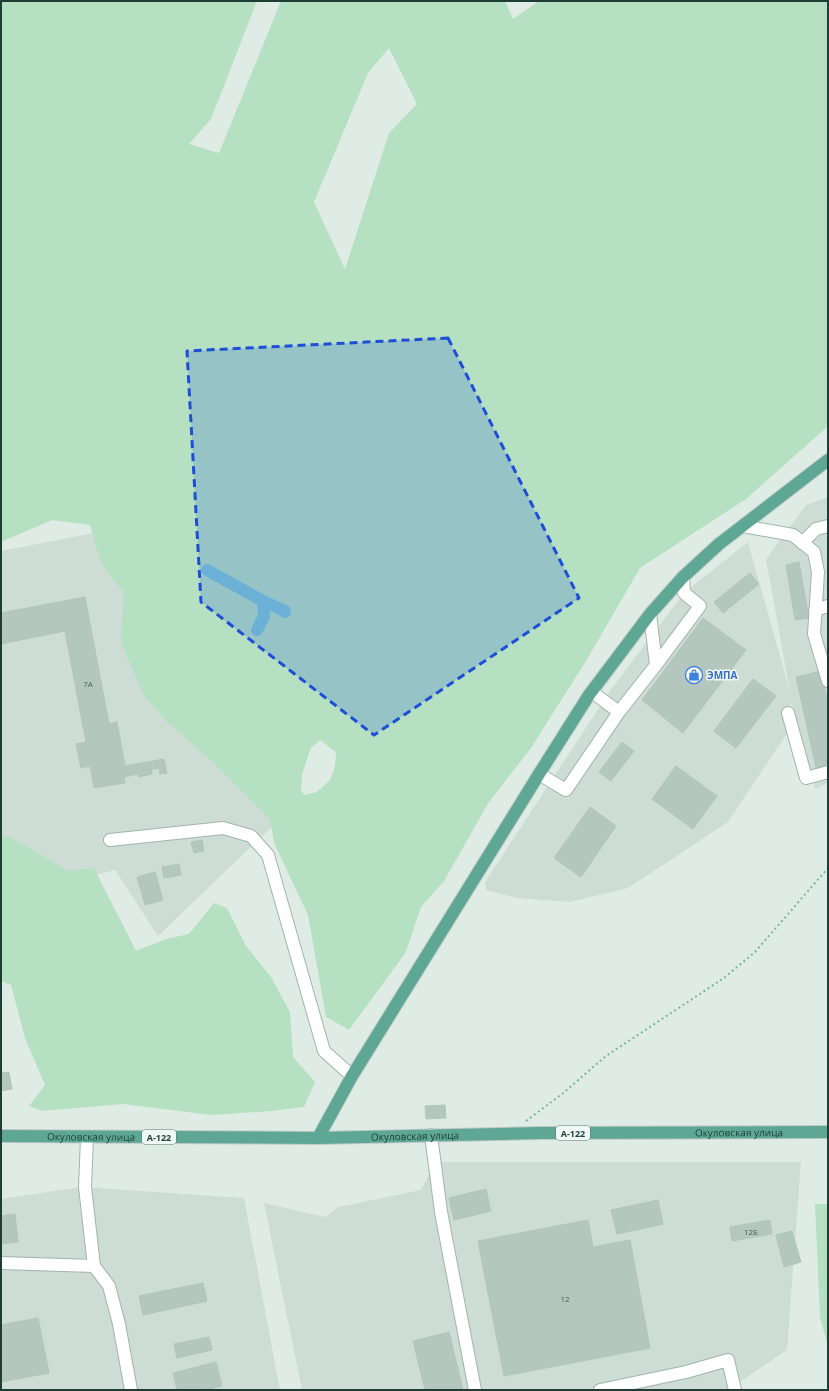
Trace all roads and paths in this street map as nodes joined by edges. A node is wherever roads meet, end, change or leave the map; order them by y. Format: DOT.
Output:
graph roads {
  1 [pos="828,460"];
  2 [pos="743,526"];
  3 [pos="828,526"];
  4 [pos="802,543"];
  5 [pos="822,565"];
  6 [pos="683,578"];
  7 [pos="828,606"];
  8 [pos="815,610"];
  9 [pos="650,614"];
  10 [pos="824,651"];
  11 [pos="656,665"];
  12 [pos="828,681"];
  13 [pos="592,692"];
  14 [pos="619,712"];
  15 [pos="788,713"];
  16 [pos="828,772"];
  17 [pos="539,774"];
  18 [pos="110,840"];
  19 [pos="828,868"];
  20 [pos="352,1076"];
  21 [pos="524,1123"];
  22 [pos="828,1132"];
  23 [pos="431,1135"];
  24 [pos="1,1136"];
  25 [pos="87,1137"];
  26 [pos="318,1138"];
  27 [pos="1,1263"];
  28 [pos="94,1266"];
  29 [pos="131,1390"];
  30 [pos="475,1390"];
  31 [pos="600,1390"];
  32 [pos="735,1390"];
  1 -- 2 [label="main road"];
  2 -- 4 [label="lane"];
  2 -- 6 [label="main road"];
  3 -- 4 [label="lane"];
  4 -- 5 [label="lane"];
  5 -- 8 [label="lane"];
  6 -- 9 [label="main road"];
  6 -- 11 [label="lane"];
  7 -- 8 [label="lane"];
  8 -- 10 [label="lane"];
  9 -- 11 [label="lane"];
  9 -- 13 [label="main road"];
  10 -- 12 [label="lane"];
  11 -- 14 [label="lane"];
  13 -- 14 [label="lane"];
  13 -- 17 [label="main road"];
  14 -- 17 [label="lane"];
  15 -- 16 [label="lane"];
  17 -- 20 [label="main road"];
  18 -- 20 [label="lane"];
  19 -- 21 [label="path"];
  20 -- 26 [label="main road"];
  22 -- 23 [label="main road, Окуловская улица / А-122"];
  23 -- 26 [label="main road, Окуловская улица / А-122"];
  23 -- 30 [label="lane"];
  24 -- 25 [label="main road, Окуловская улица / А-122"];
  25 -- 26 [label="main road, Окуловская улица / А-122"];
  25 -- 28 [label="lane"];
  27 -- 28 [label="lane"];
  28 -- 29 [label="lane"];
  31 -- 32 [label="lane"];
}
